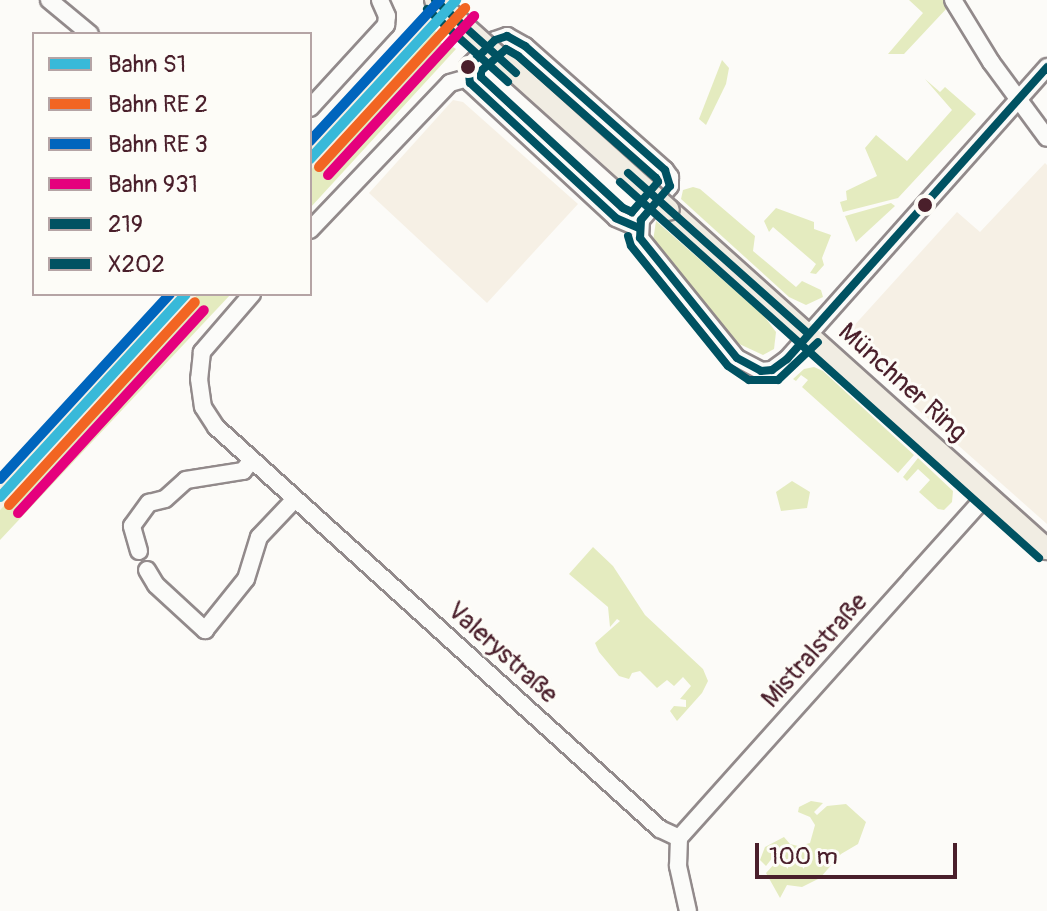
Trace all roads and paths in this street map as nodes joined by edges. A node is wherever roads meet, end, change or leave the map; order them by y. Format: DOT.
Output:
graph roads {
  1 [pos="49,0"];
  2 [pos="380,0"];
  3 [pos="435,0"];
  4 [pos="953,0"];
  5 [pos="88,32"];
  6 [pos="1047,67"];
  7 [pos="467,78"];
  8 [pos="1022,105"];
  9 [pos="312,106"];
  10 [pos="1044,133"];
  11 [pos="312,228"];
  12 [pos="639,228"];
  13 [pos="250,296"];
  14 [pos="809,334"];
  15 [pos="252,460"];
  16 [pos="986,496"];
  17 [pos="295,499"];
  18 [pos="1047,549"];
  19 [pos="139,551"];
  20 [pos="147,570"];
  21 [pos="679,838"];
  22 [pos="688,911"];
  1 -- 5 [label="street"];
  2 -- 9 [label="street"];
  3 -- 14 [label="main road, Münchner Ring, bridge"];
  4 -- 8 [label="street"];
  6 -- 8 [label="street"];
  7 -- 11 [label="street"];
  7 -- 12 [label="street"];
  7 -- 12 [label="street"];
  8 -- 10 [label="street"];
  8 -- 14 [label="street"];
  12 -- 14 [label="street"];
  13 -- 15 [label="street, Valerystraße"];
  14 -- 16 [label="main road, Münchner Ring"];
  15 -- 17 [label="street, Valerystraße"];
  15 -- 19 [label="street"];
  16 -- 18 [label="main road, Münchner Ring"];
  16 -- 21 [label="street, Mistralstraße"];
  17 -- 20 [label="street"];
  17 -- 21 [label="street, Valerystraße"];
  21 -- 22 [label="street"];
}
